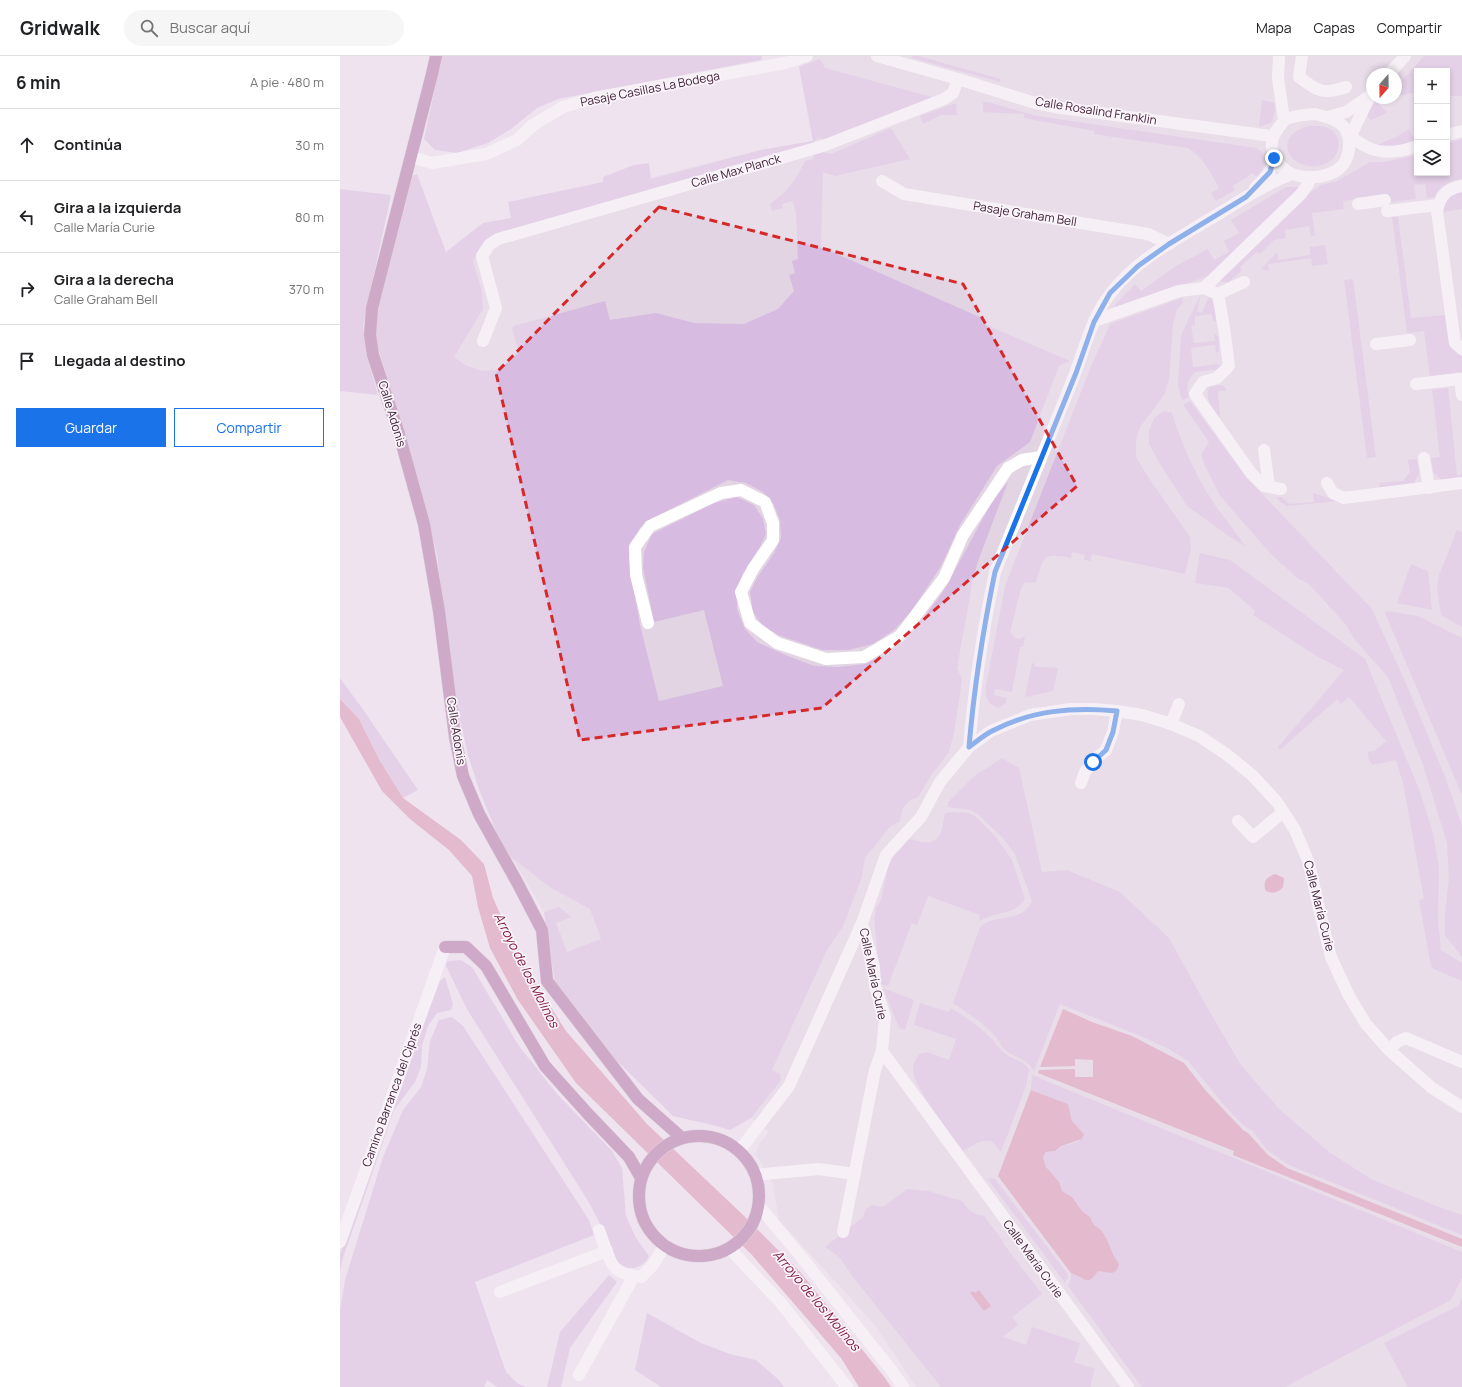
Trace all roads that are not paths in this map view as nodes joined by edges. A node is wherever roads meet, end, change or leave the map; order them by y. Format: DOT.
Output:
graph roads {
  1 [pos="436,56"];
  2 [pos="806,56"];
  3 [pos="877,56"];
  4 [pos="1279,56"];
  5 [pos="1302,56"];
  6 [pos="1405,56"];
  7 [pos="1394,68"];
  8 [pos="958,78"];
  9 [pos="1346,87"];
  10 [pos="1366,98"];
  11 [pos="1366,104"];
  12 [pos="1328,117"];
  13 [pos="1284,120"];
  14 [pos="1462,132"];
  15 [pos="1450,134"];
  16 [pos="1272,136"];
  17 [pos="1350,137"];
  18 [pos="1414,147"];
  19 [pos="411,157"];
  20 [pos="1274,158"];
  21 [pos="1292,174"];
  22 [pos="1310,177"];
  23 [pos="882,181"];
  24 [pos="1462,186"];
  25 [pos="1246,197"];
  26 [pos="1358,204"];
  27 [pos="1438,205"];
  28 [pos="1169,244"];
  29 [pos="1244,282"];
  30 [pos="1204,288"];
  31 [pos="1218,294"];
  32 [pos="1094,322"];
  33 [pos="1410,340"];
  34 [pos="483,341"];
  35 [pos="1376,344"];
  36 [pos="1462,350"];
  37 [pos="1416,384"];
  38 [pos="1462,394"];
  39 [pos="1264,450"];
  40 [pos="1041,457"];
  41 [pos="1424,458"];
  42 [pos="1327,483"];
  43 [pos="1462,483"];
  44 [pos="1269,486"];
  45 [pos="1429,488"];
  46 [pos="1281,489"];
  47 [pos="648,623"];
  48 [pos="1179,704"];
  49 [pos="1117,711"];
  50 [pos="1171,724"];
  51 [pos="969,747"];
  52 [pos="1081,783"];
  53 [pos="1283,812"];
  54 [pos="1238,821"];
  55 [pos="862,923"];
  56 [pos="445,947"];
  57 [pos="1389,1050"];
  58 [pos="882,1051"];
  59 [pos="1462,1062"];
  60 [pos="1462,1107"];
  61 [pos="682,1138"];
  62 [pos="739,1151"];
  63 [pos="855,1174"];
  64 [pos="755,1175"];
  65 [pos="641,1178"];
  66 [pos="758,1206"];
  67 [pos="599,1230"];
  68 [pos="843,1232"];
  69 [pos="340,1242"];
  70 [pos="665,1245"];
  71 [pos="729,1248"];
  72 [pos="607,1250"];
  73 [pos="634,1276"];
  74 [pos="500,1292"];
  75 [pos="579,1375"];
  76 [pos="847,1387"];
  77 [pos="902,1387"];
  78 [pos="1128,1387"];
  1 -- 19 [label="main road, Calle Adonis"];
  2 -- 19 [label="street, Pasaje Casillas La Bodega"];
  3 -- 8 [label="street, Calle Rosalind Franklin"];
  4 -- 13 [label="street"];
  5 -- 9 [label="street"];
  6 -- 7 [label="street"];
  8 -- 16 [label="street, Calle Rosalind Franklin"];
  8 -- 34 [label="street, Calle Max Planck"];
  10 -- 12 [label="street"];
  11 -- 17 [label="street"];
  12 -- 13 [label="street"];
  12 -- 17 [label="street"];
  13 -- 16 [label="street"];
  14 -- 15 [label="street"];
  16 -- 20 [label="street"];
  17 -- 18 [label="street"];
  17 -- 22 [label="street"];
  19 -- 61 [label="main road, Calle Adonis"];
  20 -- 21 [label="street"];
  20 -- 25 [label="street"];
  21 -- 22 [label="street"];
  21 -- 25 [label="street"];
  22 -- 30 [label="street"];
  23 -- 28 [label="street, Pasaje Graham Bell"];
  24 -- 27 [label="street"];
  25 -- 28 [label="street"];
  26 -- 27 [label="street"];
  27 -- 36 [label="street"];
  28 -- 32 [label="street"];
  29 -- 31 [label="street"];
  30 -- 31 [label="street"];
  30 -- 32 [label="street"];
  31 -- 44 [label="street"];
  32 -- 40 [label="street"];
  33 -- 35 [label="street"];
  37 -- 38 [label="street"];
  39 -- 44 [label="street"];
  40 -- 47 [label="street"];
  40 -- 51 [label="street"];
  41 -- 45 [label="street"];
  42 -- 45 [label="street"];
  43 -- 45 [label="street"];
  44 -- 46 [label="street"];
  48 -- 50 [label="street"];
  49 -- 50 [label="street, Calle María Curie"];
  49 -- 51 [label="street, Calle María Curie"];
  49 -- 52 [label="street"];
  50 -- 53 [label="street, Calle María Curie"];
  51 -- 55 [label="street, Calle María Curie"];
  53 -- 54 [label="street"];
  53 -- 57 [label="street, Calle María Curie"];
  55 -- 58 [label="street, Calle María Curie"];
  55 -- 62 [label="street"];
  56 -- 65 [label="main road"];
  56 -- 69 [label="street, Camino Barranca del Ciprés"];
  57 -- 59 [label="street"];
  57 -- 60 [label="street, Calle María Curie"];
  58 -- 63 [label="street"];
  58 -- 78 [label="street, Calle María Curie"];
  61 -- 62 [label="main road"];
  61 -- 65 [label="main road"];
  62 -- 64 [label="main road"];
  63 -- 64 [label="street"];
  63 -- 68 [label="street"];
  64 -- 66 [label="main road"];
  65 -- 70 [label="main road"];
  66 -- 71 [label="main road"];
  66 -- 77 [label="street"];
  67 -- 72 [label="street"];
  70 -- 71 [label="main road"];
  70 -- 73 [label="street"];
  71 -- 76 [label="street"];
  72 -- 73 [label="street"];
  72 -- 74 [label="street"];
  73 -- 75 [label="street"];
}
